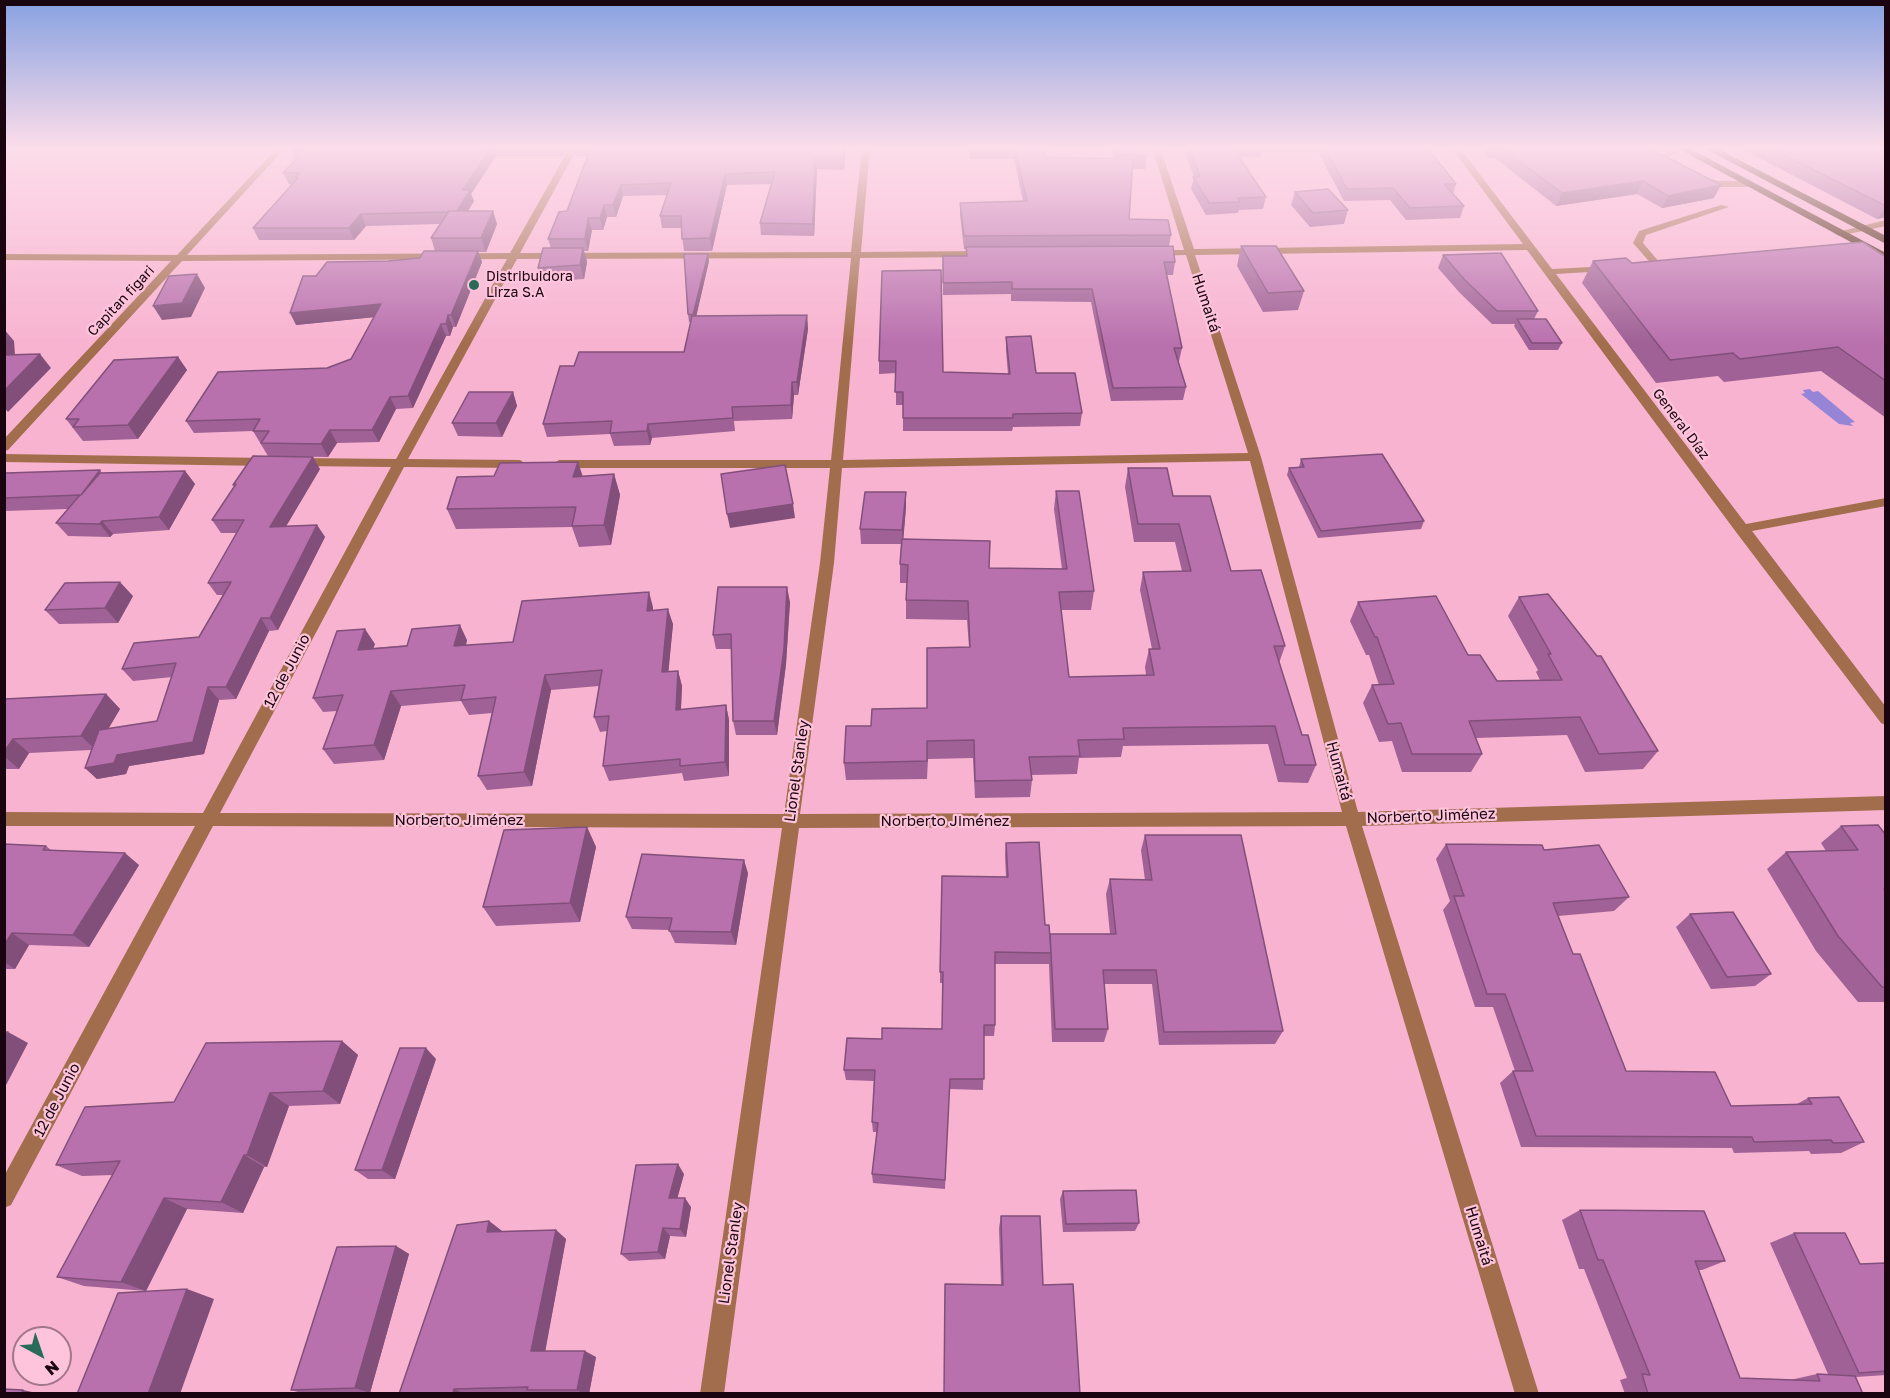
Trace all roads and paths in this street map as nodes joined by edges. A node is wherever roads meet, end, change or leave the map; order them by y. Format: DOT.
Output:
graph roads {
  1 [pos="221,212"];
  2 [pos="538,212"];
  3 [pos="860,212"];
  4 [pos="1176,212"];
  5 [pos="1503,212"];
  6 [pos="1707,212"];
  7 [pos="1800,212"];
  8 [pos="1831,212"];
  9 [pos="1886,223"];
  10 [pos="1861,228"];
  11 [pos="1839,233"];
  12 [pos="1886,241"];
  13 [pos="1528,247"];
  14 [pos="1886,249"];
  15 [pos="1872,251"];
  16 [pos="1142,253"];
  17 [pos="1189,253"];
  18 [pos="1851,253"];
  19 [pos="856,254"];
  20 [pos="999,254"];
  21 [pos="4,257"];
  22 [pos="513,257"];
  23 [pos="179,258"];
  24 [pos="1886,258"];
  25 [pos="1669,264"];
  26 [pos="1613,268"];
  27 [pos="1547,272"];
  28 [pos="4,447"];
  29 [pos="1255,457"];
  30 [pos="4,458"];
  31 [pos="399,464"];
  32 [pos="836,464"];
  33 [pos="1886,502"];
  34 [pos="1742,529"];
  35 [pos="1886,719"];
  36 [pos="1886,803"];
  37 [pos="4,819"];
  38 [pos="1352,819"];
  39 [pos="207,820"];
  40 [pos="790,822"];
  41 [pos="4,1198"];
  42 [pos="712,1394"];
  43 [pos="1527,1394"];
  1 -- 23 [label="street, Capitan figari"];
  2 -- 22 [label="street, 12 de Junio"];
  3 -- 19 [label="street, Lionel Stanley"];
  4 -- 17 [label="street, Humaitá"];
  5 -- 13 [label="street, General Díaz"];
  6 -- 25 [label="street"];
  7 -- 11 [label="highway"];
  8 -- 10 [label="highway"];
  9 -- 10 [label="street"];
  10 -- 11 [label="street"];
  10 -- 12 [label="highway"];
  11 -- 15 [label="highway"];
  13 -- 17 [label="street"];
  13 -- 27 [label="street, General Díaz"];
  14 -- 15 [label="street"];
  15 -- 18 [label="street"];
  15 -- 24 [label="highway"];
  16 -- 17 [label="street"];
  17 -- 29 [label="street, Humaitá"];
  19 -- 20 [label="street"];
  19 -- 22 [label="street"];
  19 -- 32 [label="street, Lionel Stanley"];
  21 -- 23 [label="street"];
  22 -- 23 [label="street"];
  22 -- 31 [label="street, 12 de Junio"];
  23 -- 28 [label="street, Capitan figari"];
  26 -- 27 [label="street"];
  27 -- 34 [label="street, General Díaz"];
  29 -- 32 [label="street"];
  29 -- 38 [label="street, Humaitá"];
  30 -- 31 [label="street"];
  31 -- 32 [label="street"];
  31 -- 39 [label="street, 12 de Junio"];
  32 -- 40 [label="street, Lionel Stanley"];
  33 -- 34 [label="street"];
  34 -- 35 [label="street, General Díaz"];
  36 -- 38 [label="street, Norberto Jiménez"];
  37 -- 39 [label="street, Norberto Jiménez"];
  38 -- 40 [label="street, Norberto Jiménez"];
  38 -- 43 [label="street, Humaitá"];
  39 -- 40 [label="street, Norberto Jiménez"];
  39 -- 41 [label="street, 12 de Junio"];
  40 -- 42 [label="street, Lionel Stanley"];
}
